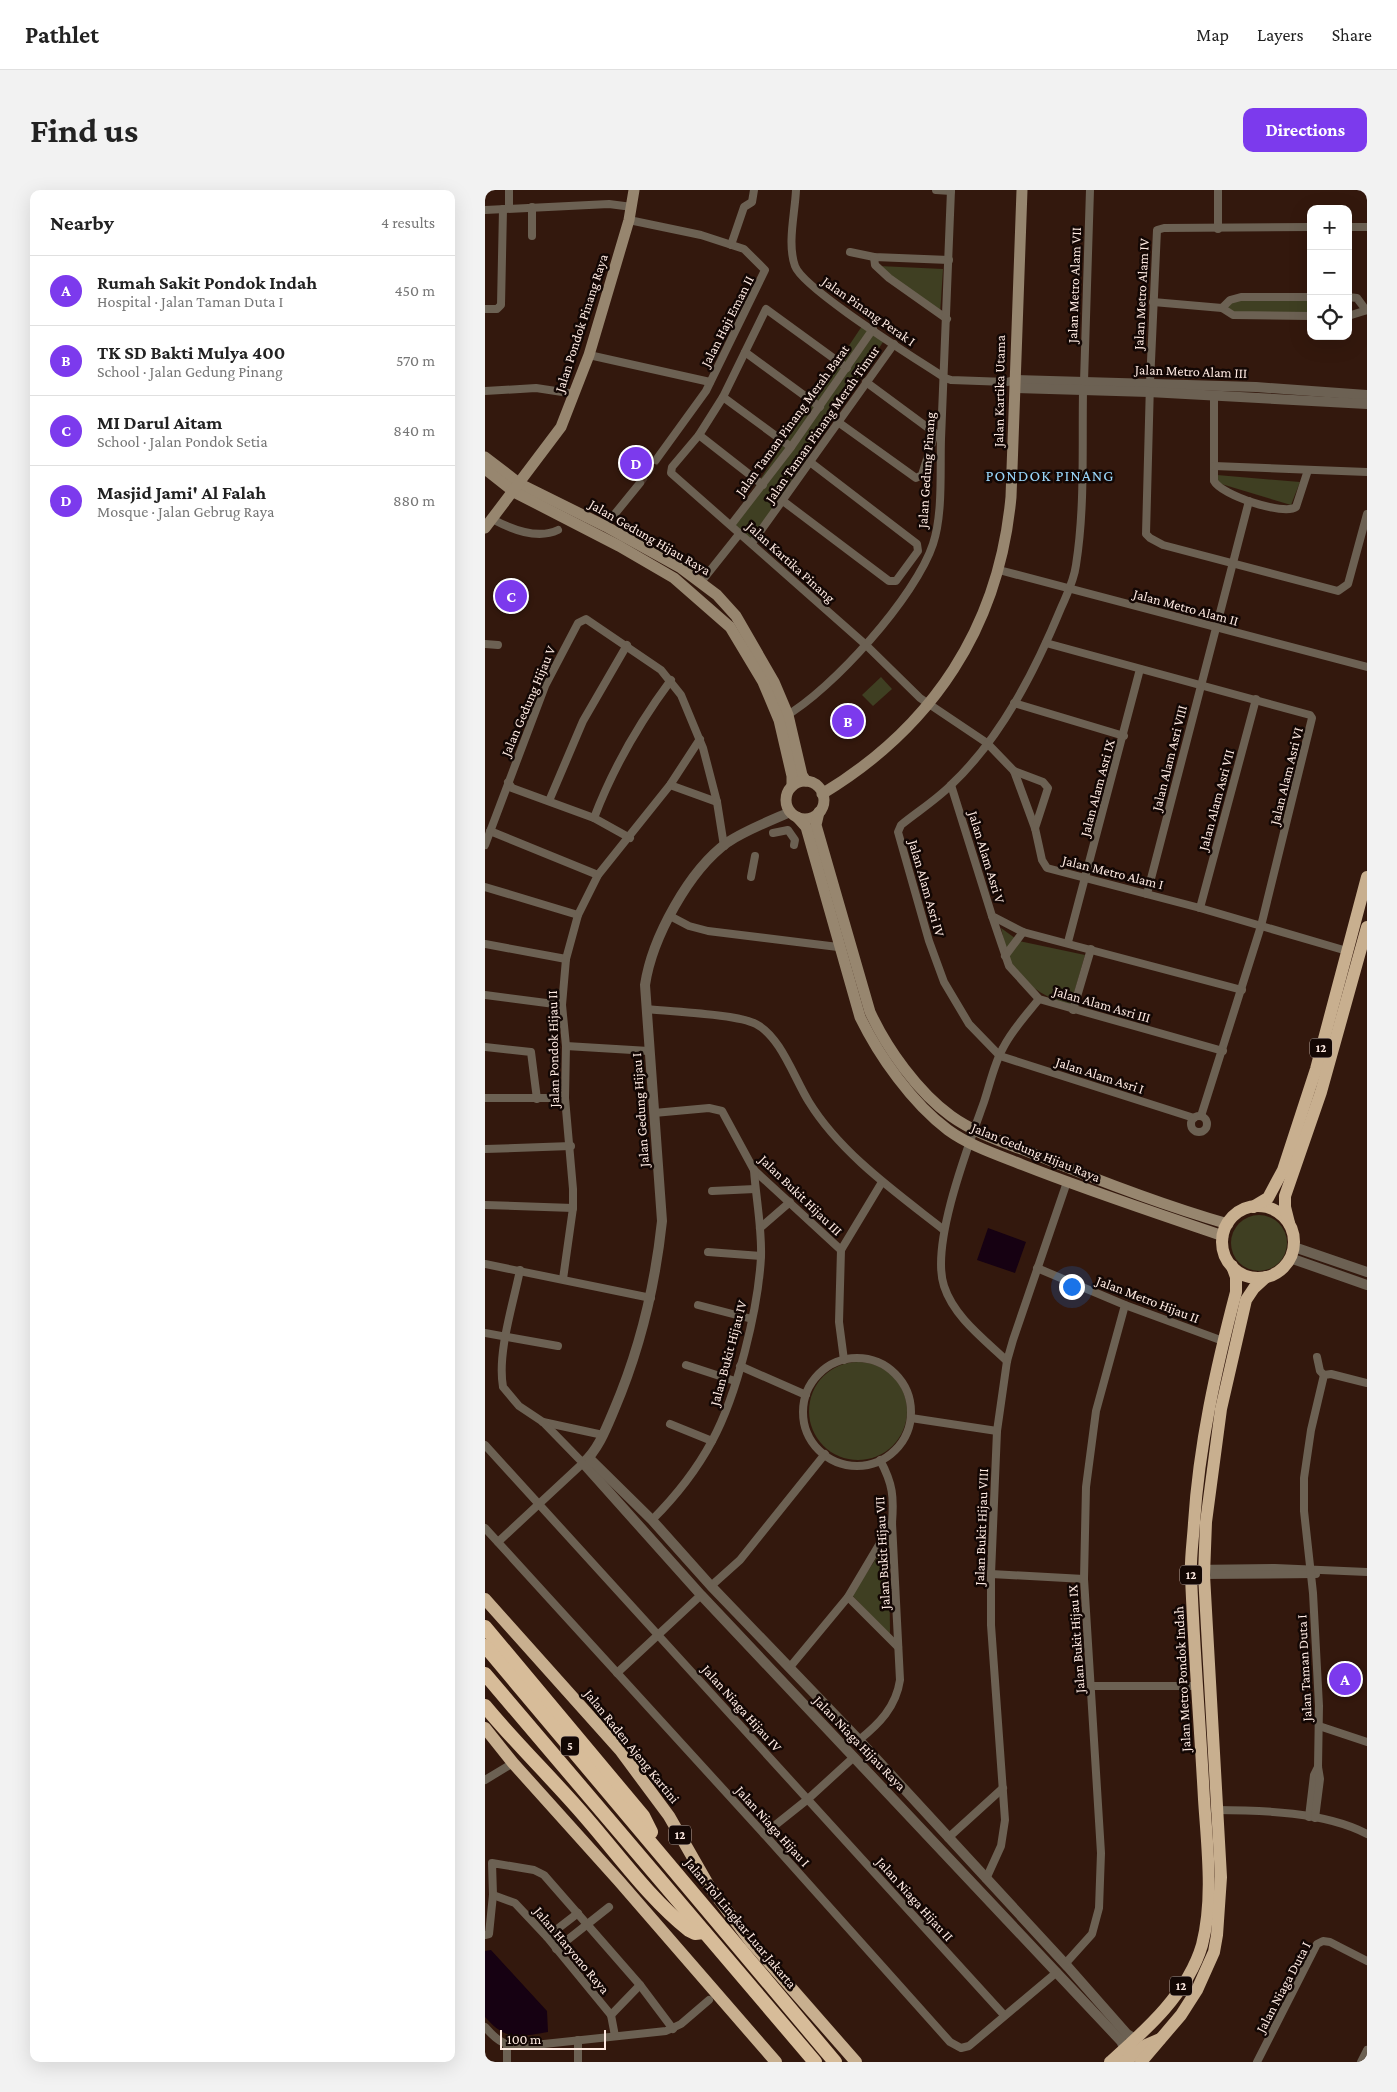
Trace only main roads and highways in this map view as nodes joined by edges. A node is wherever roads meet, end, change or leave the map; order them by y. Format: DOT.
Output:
graph roads {
  1 [pos="626,190"];
  2 [pos="634,190"];
  3 [pos="1022,190"];
  4 [pos="629,206"];
  5 [pos="485,457"];
  6 [pos="485,469"];
  7 [pos="514,486"];
  8 [pos="487,522"];
  9 [pos="622,541"];
  10 [pos="784,717"];
  11 [pos="806,781"];
  12 [pos="792,786"];
  13 [pos="822,794"];
  14 [pos="819,812"];
  15 [pos="793,814"];
  16 [pos="1367,877"];
  17 [pos="1367,927"];
  18 [pos="1358,954"];
  19 [pos="1253,1207"];
  20 [pos="1211,1219"];
  21 [pos="1289,1223"];
  22 [pos="1228,1224"];
  23 [pos="1207,1231"];
  24 [pos="1223,1236"];
  25 [pos="1232,1266"];
  26 [pos="1266,1277"];
  27 [pos="1198,1572"];
  28 [pos="485,1599"];
  29 [pos="485,1628"];
  30 [pos="485,1646"];
  31 [pos="485,1674"];
  32 [pos="485,1706"];
  33 [pos="485,1728"];
  34 [pos="1211,1810"];
  35 [pos="655,1846"];
  36 [pos="705,1933"];
  37 [pos="1160,2039"];
  38 [pos="1144,2061"];
  39 [pos="776,2062"];
  40 [pos="815,2062"];
  41 [pos="835,2062"];
  42 [pos="857,2062"];
  43 [pos="1110,2062"];
  44 [pos="1125,2062"];
  1 -- 4 [label="main road, Jalan Pondok Pinang Raya"];
  2 -- 4 [label="main road, Jalan Pondok Pinang Raya"];
  3 -- 13 [label="main road, Jalan Kartika Utama"];
  4 -- 7 [label="main road, Jalan Pondok Pinang Raya"];
  4 -- 7 [label="main road, Jalan Pondok Pinang Raya"];
  5 -- 7 [label="main road"];
  6 -- 7 [label="main road"];
  7 -- 8 [label="main road, Jalan Pondok Pinang Raya"];
  7 -- 9 [label="main road, Jalan Gedung Hijau Raya"];
  7 -- 9 [label="main road, Jalan Gedung Hijau Raya"];
  9 -- 10 [label="main road, Jalan Gedung Hijau Raya"];
  9 -- 10 [label="main road, Jalan Gedung Hijau Raya"];
  10 -- 11 [label="main road, Jalan Gedung Hijau Raya"];
  10 -- 12 [label="main road, Jalan Gedung Hijau Raya"];
  11 -- 12 [label="main road"];
  11 -- 13 [label="main road"];
  12 -- 15 [label="main road"];
  13 -- 14 [label="main road"];
  14 -- 15 [label="main road"];
  14 -- 20 [label="main road, Jalan Gedung Hijau Raya"];
  15 -- 23 [label="main road, Jalan Gedung Hijau Raya"];
  16 -- 18 [label="highway, 12"];
  17 -- 18 [label="highway, 12"];
  18 -- 19 [label="highway, 12"];
  18 -- 21 [label="highway, 12"];
  19 -- 21 [label="highway"];
  19 -- 22 [label="highway, 12"];
  20 -- 22 [label="main road, Jalan Gedung Hijau Raya"];
  20 -- 23 [label="main road"];
  21 -- 26 [label="highway, 12"];
  22 -- 24 [label="highway, 12"];
  23 -- 24 [label="main road, Jalan Gedung Hijau Raya"];
  24 -- 25 [label="highway, 12"];
  25 -- 26 [label="highway"];
  25 -- 27 [label="highway, Jalan Metro Pondok Indah / 12"];
  26 -- 27 [label="highway, Jalan Metro Pondok Indah / 12"];
  27 -- 34 [label="highway, Jalan Metro Pondok Indah / 12"];
  27 -- 34 [label="highway, Jalan Metro Pondok Indah / 12"];
  28 -- 42 [label="highway, Jalan Raden Ajeng Kartini / 12"];
  29 -- 35 [label="highway"];
  30 -- 35 [label="highway, Jalan Tol Lingkar Luar Jakarta / 5"];
  31 -- 36 [label="highway, 5"];
  32 -- 36 [label="highway"];
  33 -- 39 [label="highway"];
  34 -- 37 [label="highway, Jalan Metro Pondok Indah / 12"];
  34 -- 43 [label="highway, Jalan Metro Pondok Indah / 12"];
  35 -- 41 [label="highway, Jalan Tol Lingkar Luar Jakarta / 5"];
  36 -- 40 [label="highway, 5"];
  37 -- 38 [label="highway, Jalan Metro Pondok Indah / 12"];
  37 -- 44 [label="highway, 12"];
}
